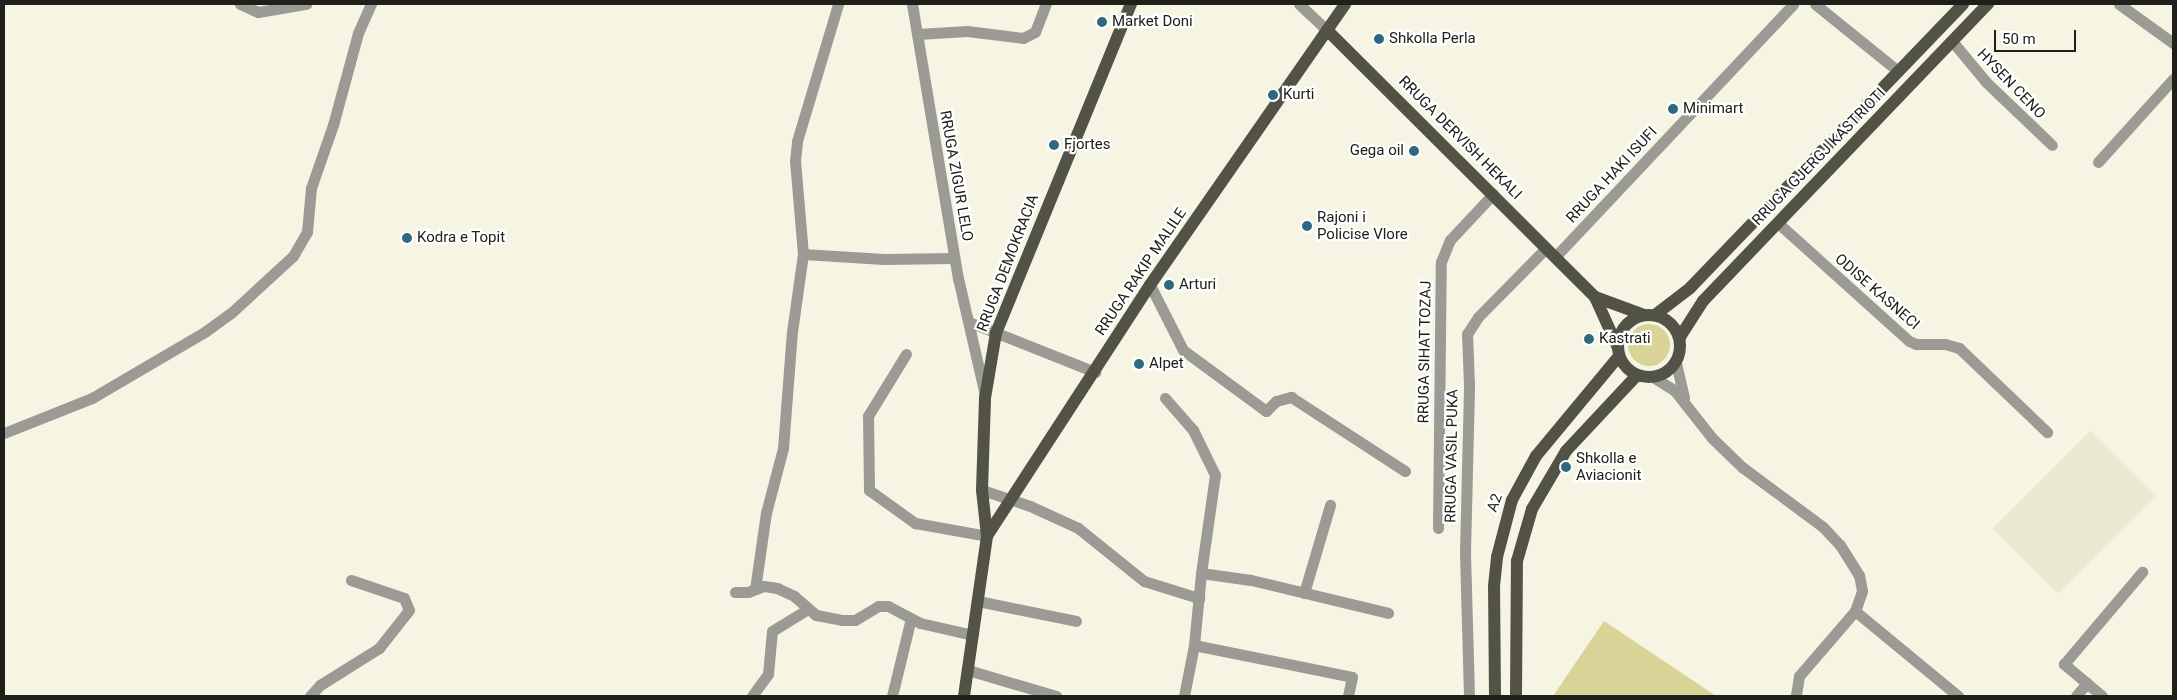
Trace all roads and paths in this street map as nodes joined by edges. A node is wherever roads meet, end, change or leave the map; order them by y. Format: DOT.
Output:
graph roads {
  1 [pos="240,4"];
  2 [pos="306,4"];
  3 [pos="371,4"];
  4 [pos="838,4"];
  5 [pos="912,4"];
  6 [pos="1046,4"];
  7 [pos="1131,4"];
  8 [pos="1299,4"];
  9 [pos="1345,4"];
  10 [pos="1793,4"];
  11 [pos="1962,4"];
  12 [pos="1988,4"];
  13 [pos="2119,4"];
  14 [pos="1822,6"];
  15 [pos="1327,30"];
  16 [pos="918,34"];
  17 [pos="1952,42"];
  18 [pos="2173,43"];
  19 [pos="1898,71"];
  20 [pos="2173,79"];
  21 [pos="2052,145"];
  22 [pos="2098,162"];
  23 [pos="1493,194"];
  24 [pos="1778,223"];
  25 [pos="1551,252"];
  26 [pos="803,254"];
  27 [pos="954,258"];
  28 [pos="1150,285"];
  29 [pos="1596,297"];
  30 [pos="1649,315"];
  31 [pos="969,322"];
  32 [pos="996,333"];
  33 [pos="1680,337"];
  34 [pos="1619,352"];
  35 [pos="906,354"];
  36 [pos="1676,362"];
  37 [pos="1095,372"];
  38 [pos="1637,375"];
  39 [pos="1653,377"];
  40 [pos="985,398"];
  41 [pos="1165,398"];
  42 [pos="1687,405"];
  43 [pos="2047,432"];
  44 [pos="4,433"];
  45 [pos="1405,471"];
  46 [pos="982,490"];
  47 [pos="1011,499"];
  48 [pos="1330,506"];
  49 [pos="1438,528"];
  50 [pos="987,536"];
  51 [pos="2142,572"];
  52 [pos="1201,573"];
  53 [pos="351,580"];
  54 [pos="754,589"];
  55 [pos="735,592"];
  56 [pos="1304,593"];
  57 [pos="1198,598"];
  58 [pos="978,601"];
  59 [pos="808,609"];
  60 [pos="1855,610"];
  61 [pos="1388,614"];
  62 [pos="912,618"];
  63 [pos="1076,621"];
  64 [pos="973,635"];
  65 [pos="1194,645"];
  66 [pos="968,670"];
  67 [pos="2087,683"];
  68 [pos="310,696"];
  69 [pos="752,696"];
  70 [pos="892,696"];
  71 [pos="964,696"];
  72 [pos="1056,696"];
  73 [pos="1184,696"];
  74 [pos="1348,696"];
  75 [pos="1469,696"];
  76 [pos="1495,696"];
  77 [pos="1516,696"];
  78 [pos="1796,696"];
  79 [pos="1958,696"];
  80 [pos="2076,696"];
  81 [pos="2102,696"];
  1 -- 2 [label="street"];
  3 -- 44 [label="street"];
  4 -- 26 [label="street"];
  5 -- 16 [label="street, RRUGA ZIGUR LELO"];
  6 -- 16 [label="street"];
  7 -- 32 [label="main road, RRUGA DEMOKRACIA"];
  8 -- 15 [label="street, RRUGA DERVISH HEKALI"];
  9 -- 15 [label="main road, RRUGA RAKIP MALILE"];
  10 -- 25 [label="street, RRUGA HAKI ISUFI"];
  11 -- 19 [label="main road, RRUGA GJERGJ KASTRIOTI"];
  12 -- 17 [label="main road, RRUGA GJERGJ KASTRIOTI"];
  13 -- 18 [label="street"];
  14 -- 19 [label="street"];
  15 -- 23 [label="main road, RRUGA DERVISH HEKALI"];
  15 -- 28 [label="main road, RRUGA RAKIP MALILE"];
  16 -- 27 [label="street, RRUGA ZIGUR LELO"];
  17 -- 21 [label="street, HYSEN CENO"];
  17 -- 24 [label="main road, RRUGA GJERGJ KASTRIOTI"];
  19 -- 30 [label="main road, RRUGA GJERGJ KASTRIOTI"];
  20 -- 22 [label="street"];
  23 -- 25 [label="main road, RRUGA DERVISH HEKALI"];
  23 -- 49 [label="street, RRUGA SIHAT TOZAJ"];
  24 -- 33 [label="main road, RRUGA GJERGJ KASTRIOTI"];
  24 -- 43 [label="street, ODISE KASNECI"];
  25 -- 29 [label="main road, RRUGA DERVISH HEKALI"];
  25 -- 75 [label="street, RRUGA VASIL PUKA"];
  26 -- 27 [label="street"];
  26 -- 54 [label="street"];
  27 -- 31 [label="street, RRUGA ZIGUR LELO"];
  28 -- 37 [label="main road, RRUGA RAKIP MALILE"];
  28 -- 45 [label="street"];
  29 -- 30 [label="main road, RRUGA DERVISH HEKALI"];
  29 -- 34 [label="main road, RRUGA DERVISH HEKALI"];
  30 -- 33 [label="main road"];
  30 -- 34 [label="main road"];
  31 -- 32 [label="street"];
  31 -- 40 [label="street, RRUGA ZIGUR LELO"];
  32 -- 37 [label="street"];
  32 -- 40 [label="main road, RRUGA DEMOKRACIA"];
  33 -- 36 [label="main road"];
  34 -- 38 [label="main road"];
  34 -- 76 [label="main road, A2"];
  35 -- 50 [label="street"];
  36 -- 39 [label="main road"];
  36 -- 42 [label="street"];
  37 -- 47 [label="main road, RRUGA RAKIP MALILE"];
  38 -- 39 [label="main road"];
  38 -- 77 [label="main road"];
  39 -- 42 [label="street"];
  40 -- 46 [label="main road, RRUGA DEMOKRACIA"];
  41 -- 52 [label="street"];
  42 -- 60 [label="street"];
  46 -- 47 [label="street"];
  46 -- 50 [label="main road, RRUGA DEMOKRACIA"];
  47 -- 50 [label="main road, RRUGA RAKIP MALILE"];
  47 -- 57 [label="street"];
  48 -- 56 [label="street"];
  50 -- 58 [label="main road, RRUGA DEMOKRACIA"];
  51 -- 67 [label="street"];
  52 -- 56 [label="street"];
  52 -- 57 [label="street"];
  53 -- 68 [label="street"];
  54 -- 55 [label="street"];
  54 -- 59 [label="street"];
  56 -- 61 [label="street"];
  57 -- 65 [label="street"];
  58 -- 63 [label="street"];
  58 -- 64 [label="main road, RRUGA DEMOKRACIA"];
  59 -- 62 [label="street"];
  59 -- 69 [label="street"];
  60 -- 78 [label="street"];
  60 -- 79 [label="street"];
  62 -- 64 [label="street"];
  62 -- 70 [label="street"];
  64 -- 66 [label="main road, RRUGA DEMOKRACIA"];
  65 -- 73 [label="street"];
  65 -- 74 [label="street"];
  66 -- 71 [label="main road, RRUGA DEMOKRACIA"];
  66 -- 72 [label="street"];
  67 -- 80 [label="street"];
  67 -- 81 [label="street"];
}
